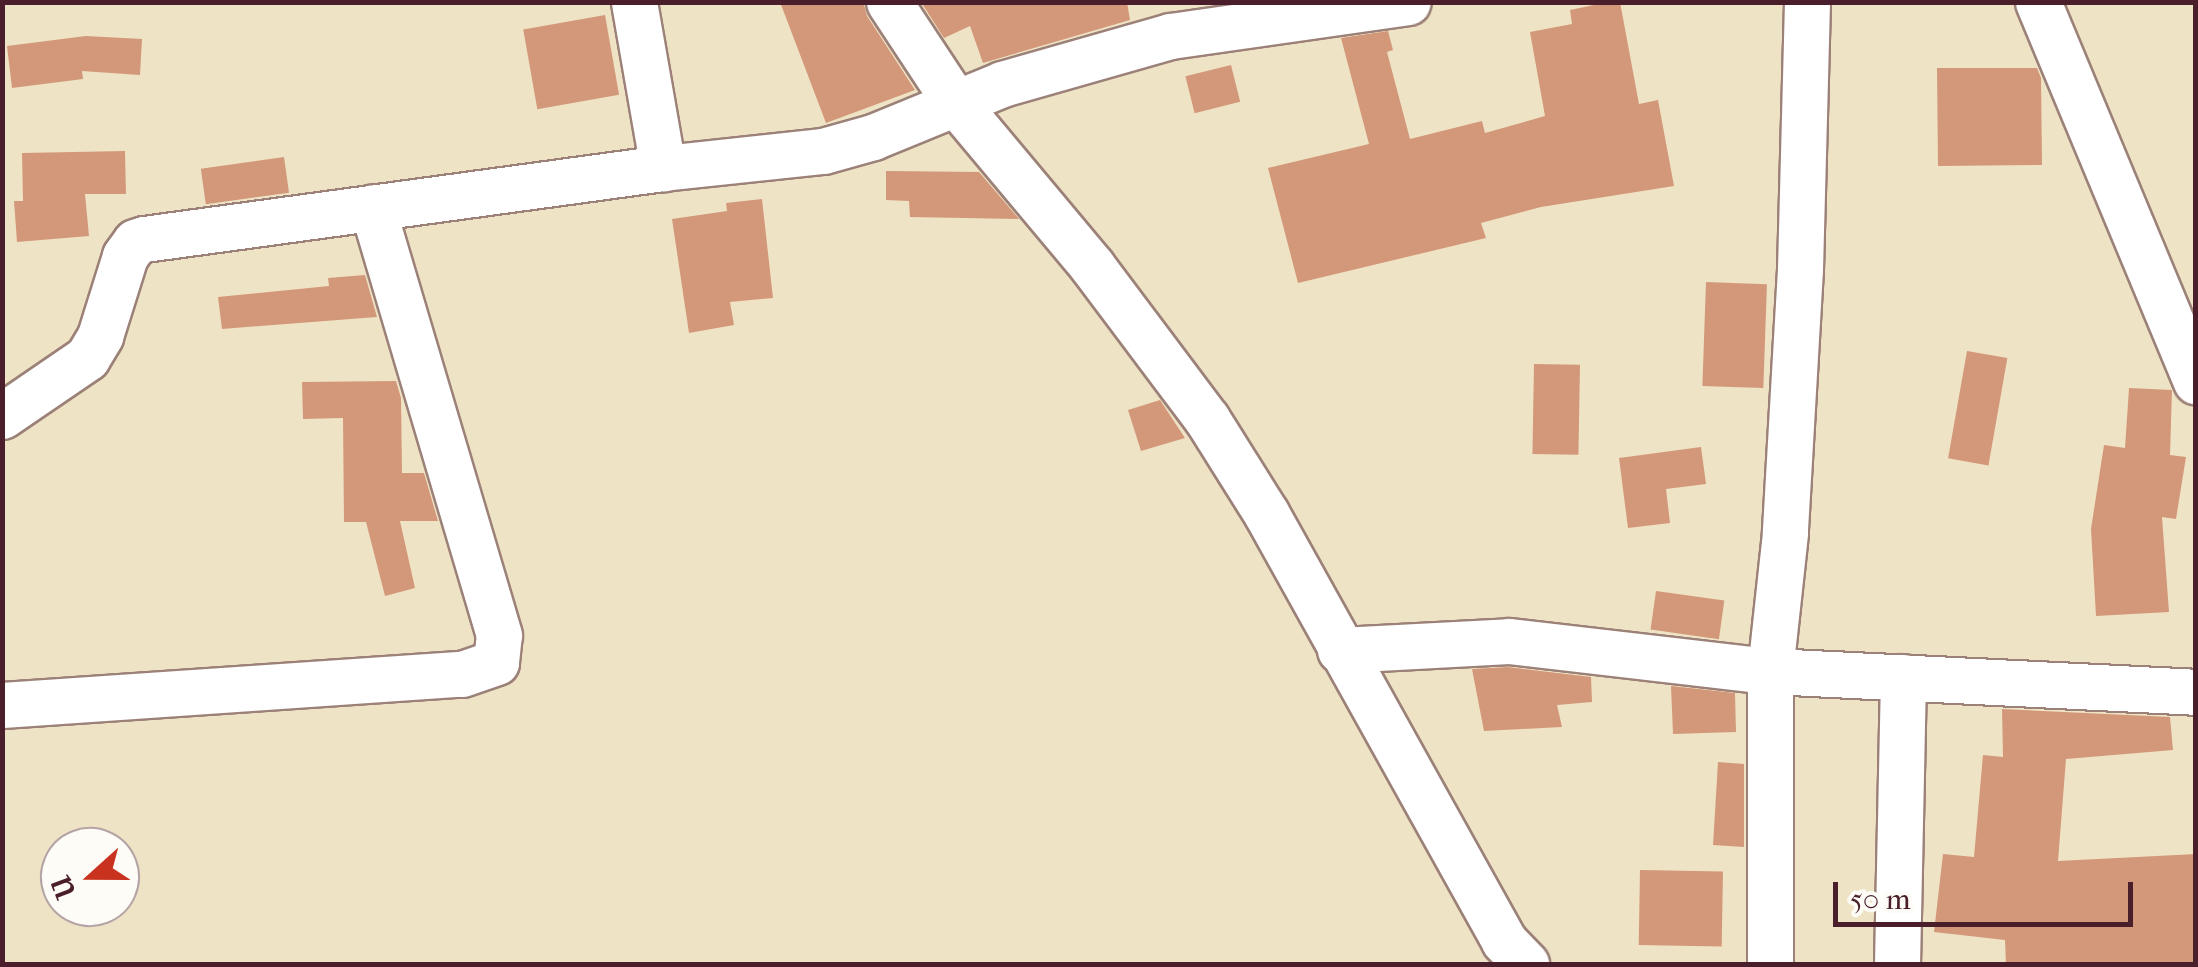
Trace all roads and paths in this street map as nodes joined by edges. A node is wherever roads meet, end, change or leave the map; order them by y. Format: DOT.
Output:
graph roads {
  1 [pos="634,2"];
  2 [pos="889,2"];
  3 [pos="1408,2"];
  4 [pos="1807,2"];
  5 [pos="2038,2"];
  6 [pos="1168,19"];
  7 [pos="955,102"];
  8 [pos="663,168"];
  9 [pos="372,207"];
  10 [pos="2196,381"];
  11 [pos="2,416"];
  12 [pos="1340,650"];
  13 [pos="1770,671"];
  14 [pos="1902,677"];
  15 [pos="2196,692"];
  16 [pos="2,704"];
  17 [pos="1526,964"];
  18 [pos="1770,964"];
  19 [pos="1897,964"];
  1 -- 8 [label="street"];
  2 -- 7 [label="street"];
  3 -- 6 [label="street"];
  4 -- 13 [label="street"];
  5 -- 10 [label="street"];
  6 -- 7 [label="street"];
  7 -- 8 [label="street"];
  7 -- 12 [label="street"];
  8 -- 9 [label="street"];
  9 -- 11 [label="street"];
  9 -- 16 [label="street"];
  12 -- 13 [label="street"];
  12 -- 17 [label="street"];
  13 -- 14 [label="street"];
  13 -- 18 [label="street"];
  14 -- 15 [label="street"];
  14 -- 19 [label="street"];
}
